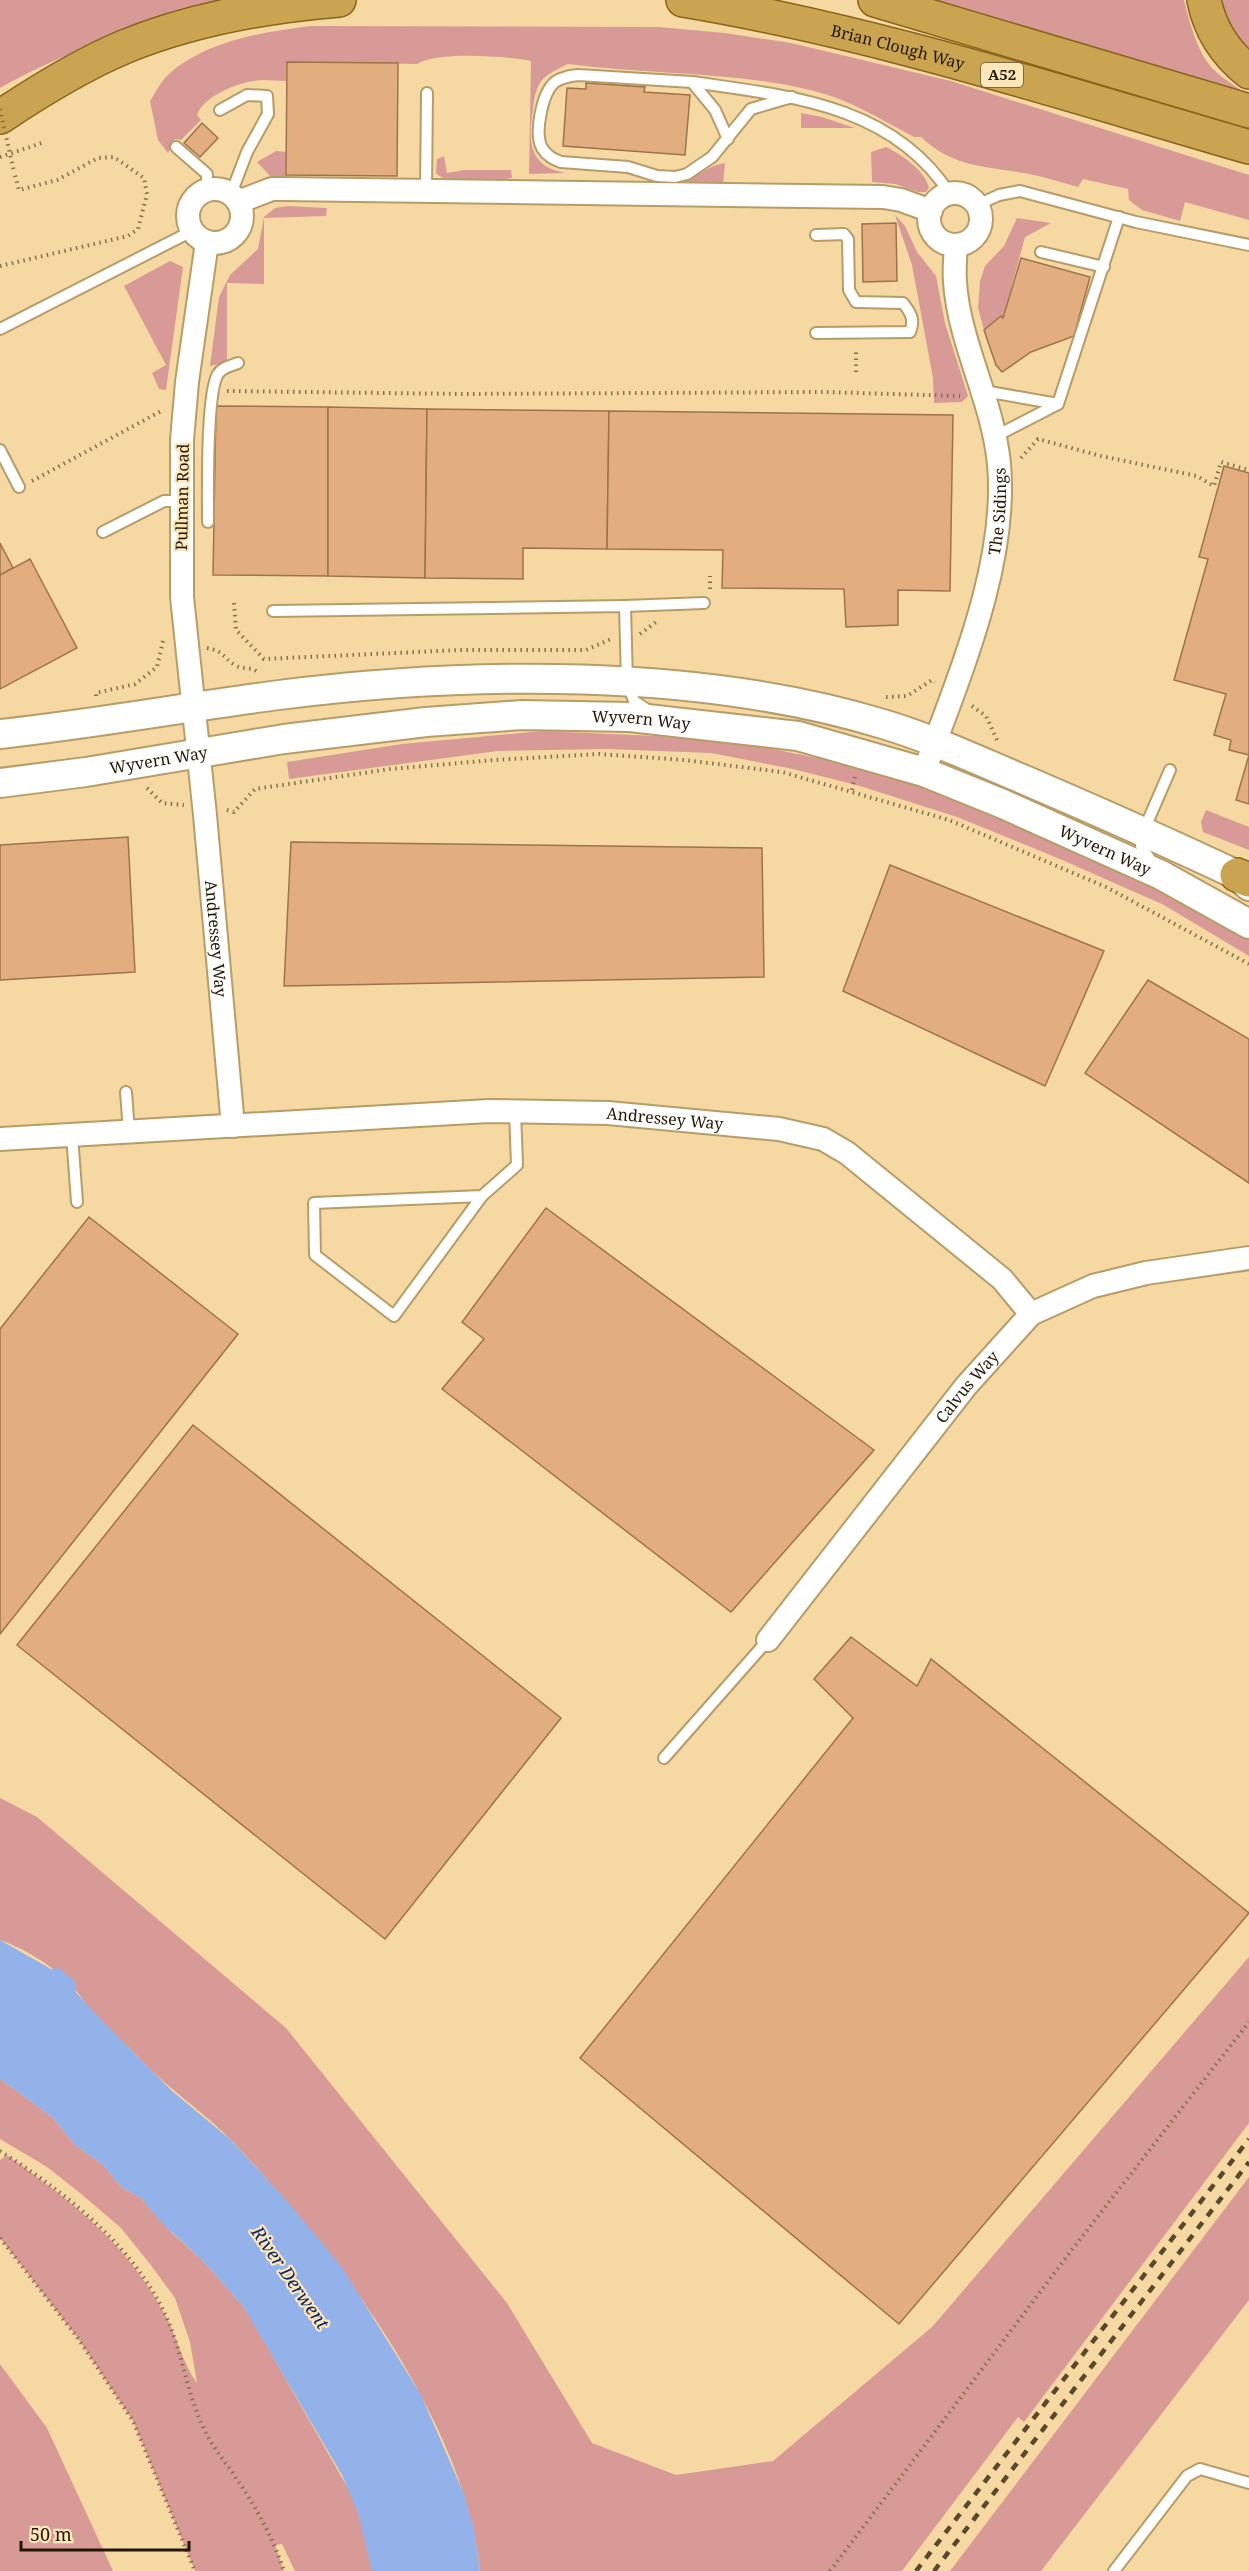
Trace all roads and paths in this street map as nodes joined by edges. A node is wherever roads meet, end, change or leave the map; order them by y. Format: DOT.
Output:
graph roads {
  1 [pos="339,0"];
  2 [pos="683,0"];
  3 [pos="875,0"];
  4 [pos="1203,0"];
  5 [pos="1249,72"];
  6 [pos="692,82"];
  7 [pos="427,93"];
  8 [pos="792,97"];
  9 [pos="0,109"];
  10 [pos="220,110"];
  11 [pos="1249,111"];
  12 [pos="0,117"];
  13 [pos="728,140"];
  14 [pos="42,143"];
  15 [pos="176,147"];
  16 [pos="1249,147"];
  17 [pos="0,157"];
  18 [pos="207,190"];
  19 [pos="426,191"];
  20 [pos="950,194"];
  21 [pos="234,198"];
  22 [pos="977,205"];
  23 [pos="931,211"];
  24 [pos="1119,217"];
  25 [pos="816,235"];
  26 [pos="199,237"];
  27 [pos="1249,245"];
  28 [pos="956,246"];
  29 [pos="1041,252"];
  30 [pos="0,266"];
  31 [pos="1104,267"];
  32 [pos="0,329"];
  33 [pos="816,333"];
  34 [pos="238,363"];
  35 [pos="214,391"];
  36 [pos="976,394"];
  37 [pos="1058,404"];
  38 [pos="186,406"];
  39 [pos="994,437"];
  40 [pos="0,450"];
  41 [pos="999,464"];
  42 [pos="1249,470"];
  43 [pos="19,487"];
  44 [pos="180,501"];
  45 [pos="208,522"];
  46 [pos="103,532"];
  47 [pos="710,576"];
  48 [pos="234,603"];
  49 [pos="704,603"];
  50 [pos="679,604"];
  51 [pos="625,606"];
  52 [pos="273,611"];
  53 [pos="626,640"];
  54 [pos="627,682"];
  55 [pos="193,708"];
  56 [pos="666,721"];
  57 [pos="0,734"];
  58 [pos="935,742"];
  59 [pos="198,753"];
  60 [pos="1170,770"];
  61 [pos="924,772"];
  62 [pos="0,783"];
  63 [pos="146,787"];
  64 [pos="204,807"];
  65 [pos="1144,830"];
  66 [pos="1161,875"];
  67 [pos="1245,880"];
  68 [pos="1249,924"];
  69 [pos="1249,964"];
  70 [pos="126,1092"];
  71 [pos="515,1112"];
  72 [pos="233,1126"];
  73 [pos="129,1132"];
  74 [pos="72,1135"];
  75 [pos="0,1139"];
  76 [pos="482,1196"];
  77 [pos="77,1202"];
  78 [pos="1249,1258"];
  79 [pos="1031,1314"];
  80 [pos="768,1640"];
  81 [pos="664,1758"];
  82 [pos="1249,2022"];
  83 [pos="0,2151"];
  84 [pos="0,2238"];
  85 [pos="1249,2483"];
  86 [pos="195,2571"];
  87 [pos="284,2571"];
  88 [pos="830,2571"];
  89 [pos="1114,2571"];
  1 -- 12 [label="highway"];
  2 -- 16 [label="highway, Brian Clough Way / A52"];
  3 -- 11 [label="highway, A52"];
  4 -- 5 [label="highway"];
  6 -- 8 [label="lane"];
  6 -- 13 [label="lane"];
  6 -- 13 [label="lane"];
  7 -- 19 [label="lane"];
  8 -- 13 [label="lane"];
  8 -- 20 [label="lane"];
  9 -- 30 [label="path, bridge"];
  10 -- 21 [label="lane"];
  14 -- 17 [label="path"];
  15 -- 18 [label="lane"];
  18 -- 21 [label="street"];
  18 -- 26 [label="street"];
  19 -- 21 [label="street"];
  19 -- 23 [label="street"];
  20 -- 22 [label="street"];
  20 -- 23 [label="street"];
  21 -- 26 [label="street"];
  22 -- 24 [label="lane"];
  22 -- 28 [label="street"];
  23 -- 28 [label="street"];
  24 -- 27 [label="lane"];
  24 -- 31 [label="lane"];
  25 -- 33 [label="lane"];
  26 -- 32 [label="lane"];
  26 -- 38 [label="street, Pullman Road"];
  28 -- 36 [label="street, The Sidings"];
  29 -- 31 [label="lane"];
  31 -- 37 [label="lane"];
  34 -- 35 [label="lane"];
  35 -- 36 [label="path"];
  35 -- 45 [label="lane"];
  36 -- 37 [label="lane"];
  36 -- 39 [label="street, The Sidings"];
  37 -- 39 [label="lane"];
  38 -- 43 [label="path"];
  38 -- 44 [label="street, Pullman Road"];
  39 -- 41 [label="street, The Sidings"];
  40 -- 43 [label="lane"];
  41 -- 42 [label="path"];
  41 -- 58 [label="street, The Sidings"];
  44 -- 46 [label="lane"];
  44 -- 55 [label="street, Pullman Road"];
  47 -- 50 [label="path"];
  48 -- 53 [label="path"];
  49 -- 50 [label="lane"];
  50 -- 51 [label="lane"];
  50 -- 53 [label="path"];
  51 -- 52 [label="lane"];
  51 -- 53 [label="lane"];
  53 -- 54 [label="lane"];
  54 -- 55 [label="street, Wyvern Way"];
  54 -- 56 [label="lane"];
  54 -- 58 [label="street, Wyvern Way"];
  55 -- 57 [label="street, Wyvern Way"];
  55 -- 59 [label="street, Pullman Road"];
  56 -- 59 [label="street, Wyvern Way"];
  56 -- 61 [label="street, Wyvern Way"];
  58 -- 61 [label="street, The Sidings"];
  58 -- 65 [label="street, Wyvern Way"];
  59 -- 62 [label="street, Wyvern Way"];
  59 -- 64 [label="street, Andressey Way"];
  60 -- 65 [label="lane"];
  61 -- 66 [label="street, Wyvern Way"];
  63 -- 64 [label="path"];
  64 -- 69 [label="path"];
  64 -- 72 [label="street, Andressey Way"];
  65 -- 66 [label="lane"];
  65 -- 67 [label="street, Wyvern Way"];
  66 -- 68 [label="street, Wyvern Way"];
  70 -- 73 [label="lane"];
  71 -- 72 [label="street, Andressey Way"];
  71 -- 76 [label="lane"];
  71 -- 79 [label="street, Andressey Way"];
  72 -- 73 [label="street, Andressey Way"];
  73 -- 74 [label="street, Andressey Way"];
  74 -- 75 [label="street, Andressey Way"];
  74 -- 77 [label="lane"];
  76 -- 76 [label="lane"];
  78 -- 79 [label="street, Calvus Way"];
  79 -- 80 [label="street, Calvus Way"];
  80 -- 81 [label="lane"];
  82 -- 88 [label="path"];
  83 -- 87 [label="path"];
  84 -- 86 [label="path"];
  85 -- 89 [label="lane"];
}
